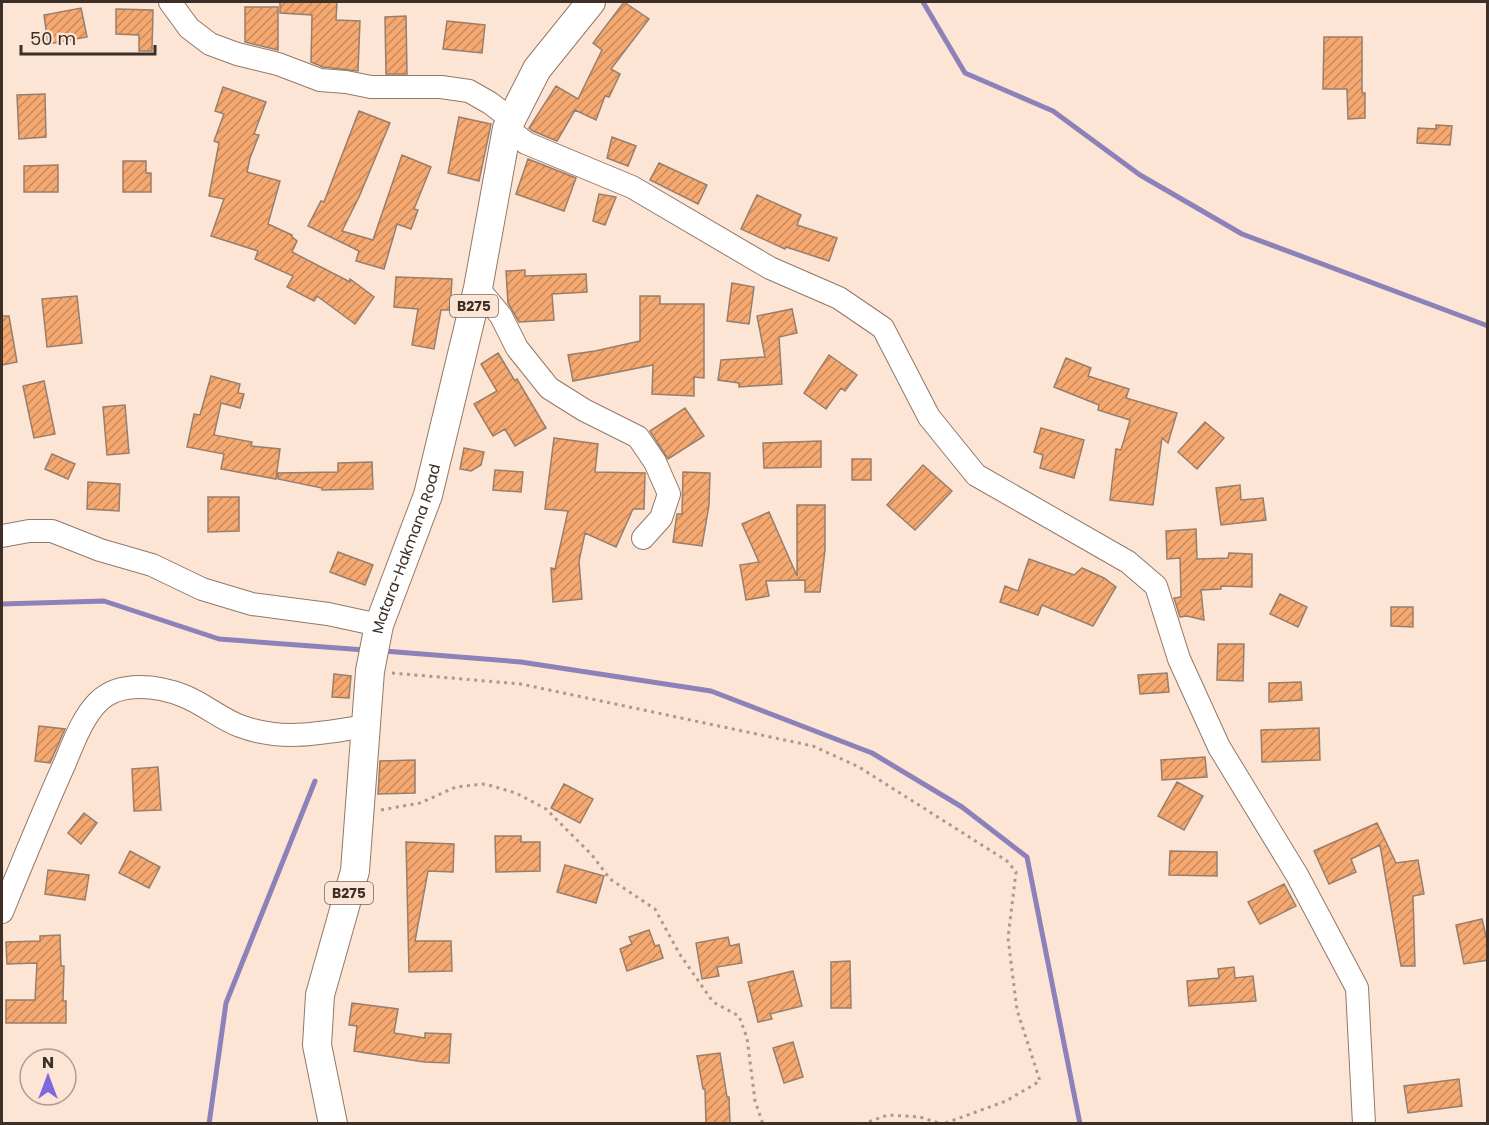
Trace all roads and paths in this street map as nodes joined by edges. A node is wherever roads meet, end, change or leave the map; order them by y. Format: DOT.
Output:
graph roads {
  1 [pos="170,2"];
  2 [pos="591,2"];
  3 [pos="509,123"];
  4 [pos="478,288"];
  5 [pos="2,536"];
  6 [pos="643,538"];
  7 [pos="379,625"];
  8 [pos="371,664"];
  9 [pos="366,726"];
  10 [pos="359,814"];
  11 [pos="2,912"];
  12 [pos="333,1124"];
  13 [pos="763,1124"];
  14 [pos="862,1124"];
  15 [pos="942,1124"];
  16 [pos="1364,1124"];
  1 -- 3 [label="street"];
  2 -- 3 [label="main road, Matara-Hakmana Road / B275"];
  3 -- 4 [label="main road, Matara-Hakmana Road / B275"];
  3 -- 16 [label="street"];
  4 -- 6 [label="street"];
  4 -- 7 [label="main road, Matara-Hakmana Road / B275"];
  5 -- 7 [label="street"];
  7 -- 8 [label="main road, Matara-Hakmana Road / B275"];
  8 -- 9 [label="main road, Matara-Hakmana Road / B275"];
  8 -- 15 [label="path"];
  9 -- 10 [label="main road, Matara-Hakmana Road / B275"];
  9 -- 11 [label="street"];
  10 -- 12 [label="main road, Matara-Hakmana Road / B275"];
  10 -- 13 [label="path"];
  14 -- 15 [label="path"];
}
